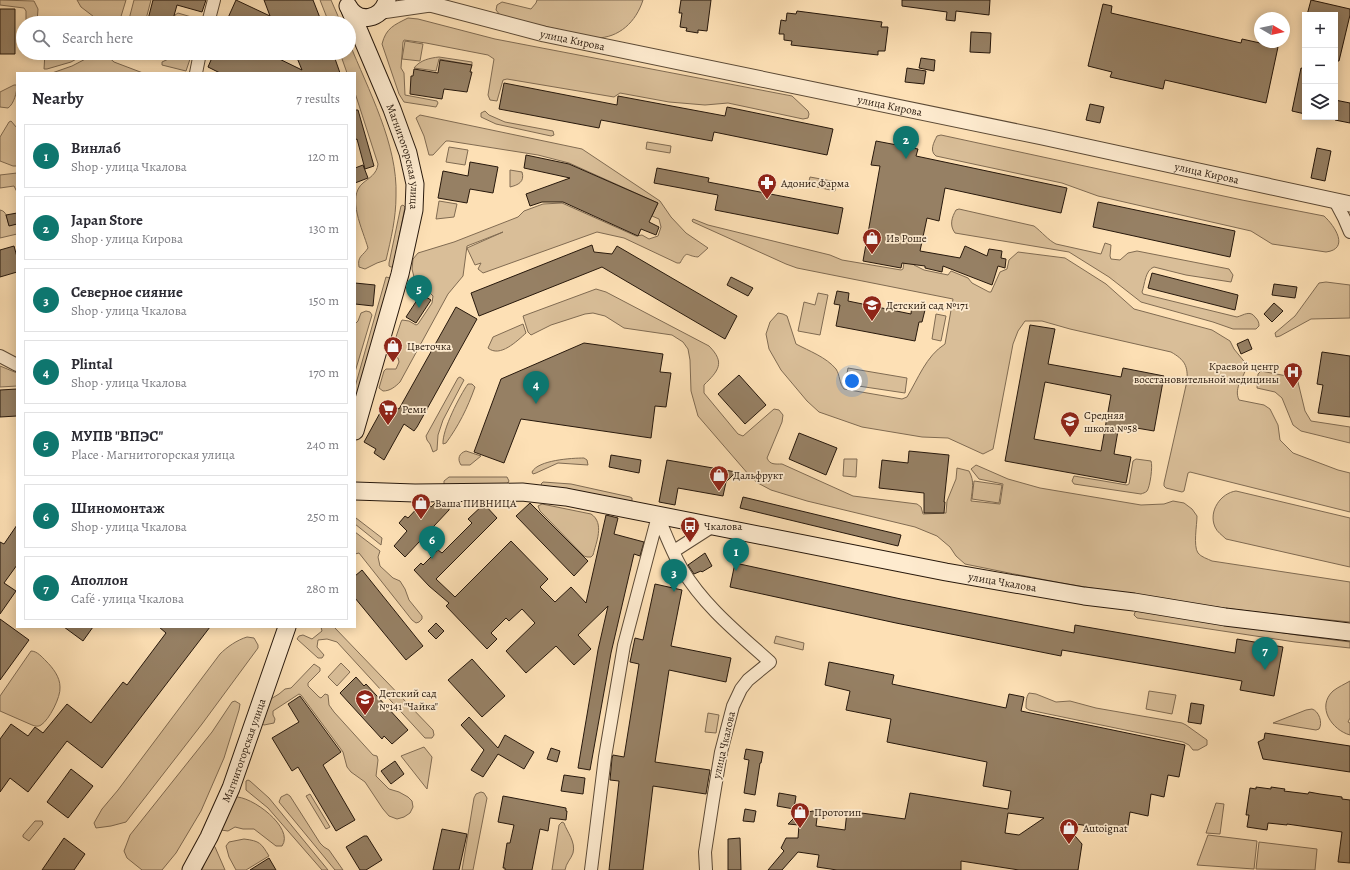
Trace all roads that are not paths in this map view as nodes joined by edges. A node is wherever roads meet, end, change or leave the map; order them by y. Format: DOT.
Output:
graph roads {
  1 [pos="214,0"];
  2 [pos="426,2"];
  3 [pos="347,3"];
  4 [pos="382,8"];
  5 [pos="210,16"];
  6 [pos="353,16"];
  7 [pos="356,23"];
  8 [pos="367,47"];
  9 [pos="199,60"];
  10 [pos="196,72"];
  11 [pos="1335,201"];
  12 [pos="1350,204"];
  13 [pos="1350,232"];
  14 [pos="0,356"];
  15 [pos="16,364"];
  16 [pos="356,428"];
  17 [pos="356,491"];
  18 [pos="658,516"];
  19 [pos="713,526"];
  20 [pos="674,551"];
  21 [pos="287,628"];
  22 [pos="1350,632"];
  23 [pos="191,870"];
  24 [pos="591,870"];
  25 [pos="706,870"];
  1 -- 5 [label="street"];
  2 -- 4 [label="street, улица Кирова"];
  2 -- 11 [label="street, улица Кирова"];
  3 -- 4 [label="main road"];
  3 -- 6 [label="main road, Магнитогорская улица"];
  4 -- 8 [label="main road"];
  7 -- 8 [label="main road, Магнитогорская улица"];
  8 -- 16 [label="main road, Магнитогорская улица"];
  9 -- 10 [label="street"];
  11 -- 12 [label="street, улица Кирова"];
  11 -- 13 [label="street"];
  14 -- 15 [label="street"];
  17 -- 18 [label="main road, улица Чкалова"];
  18 -- 19 [label="main road, улица Чкалова"];
  18 -- 20 [label="street"];
  18 -- 24 [label="street"];
  19 -- 20 [label="street"];
  19 -- 22 [label="main road, улица Чкалова"];
  20 -- 25 [label="street, улица Чкалова"];
  21 -- 23 [label="main road, Магнитогорская улица"];
}
